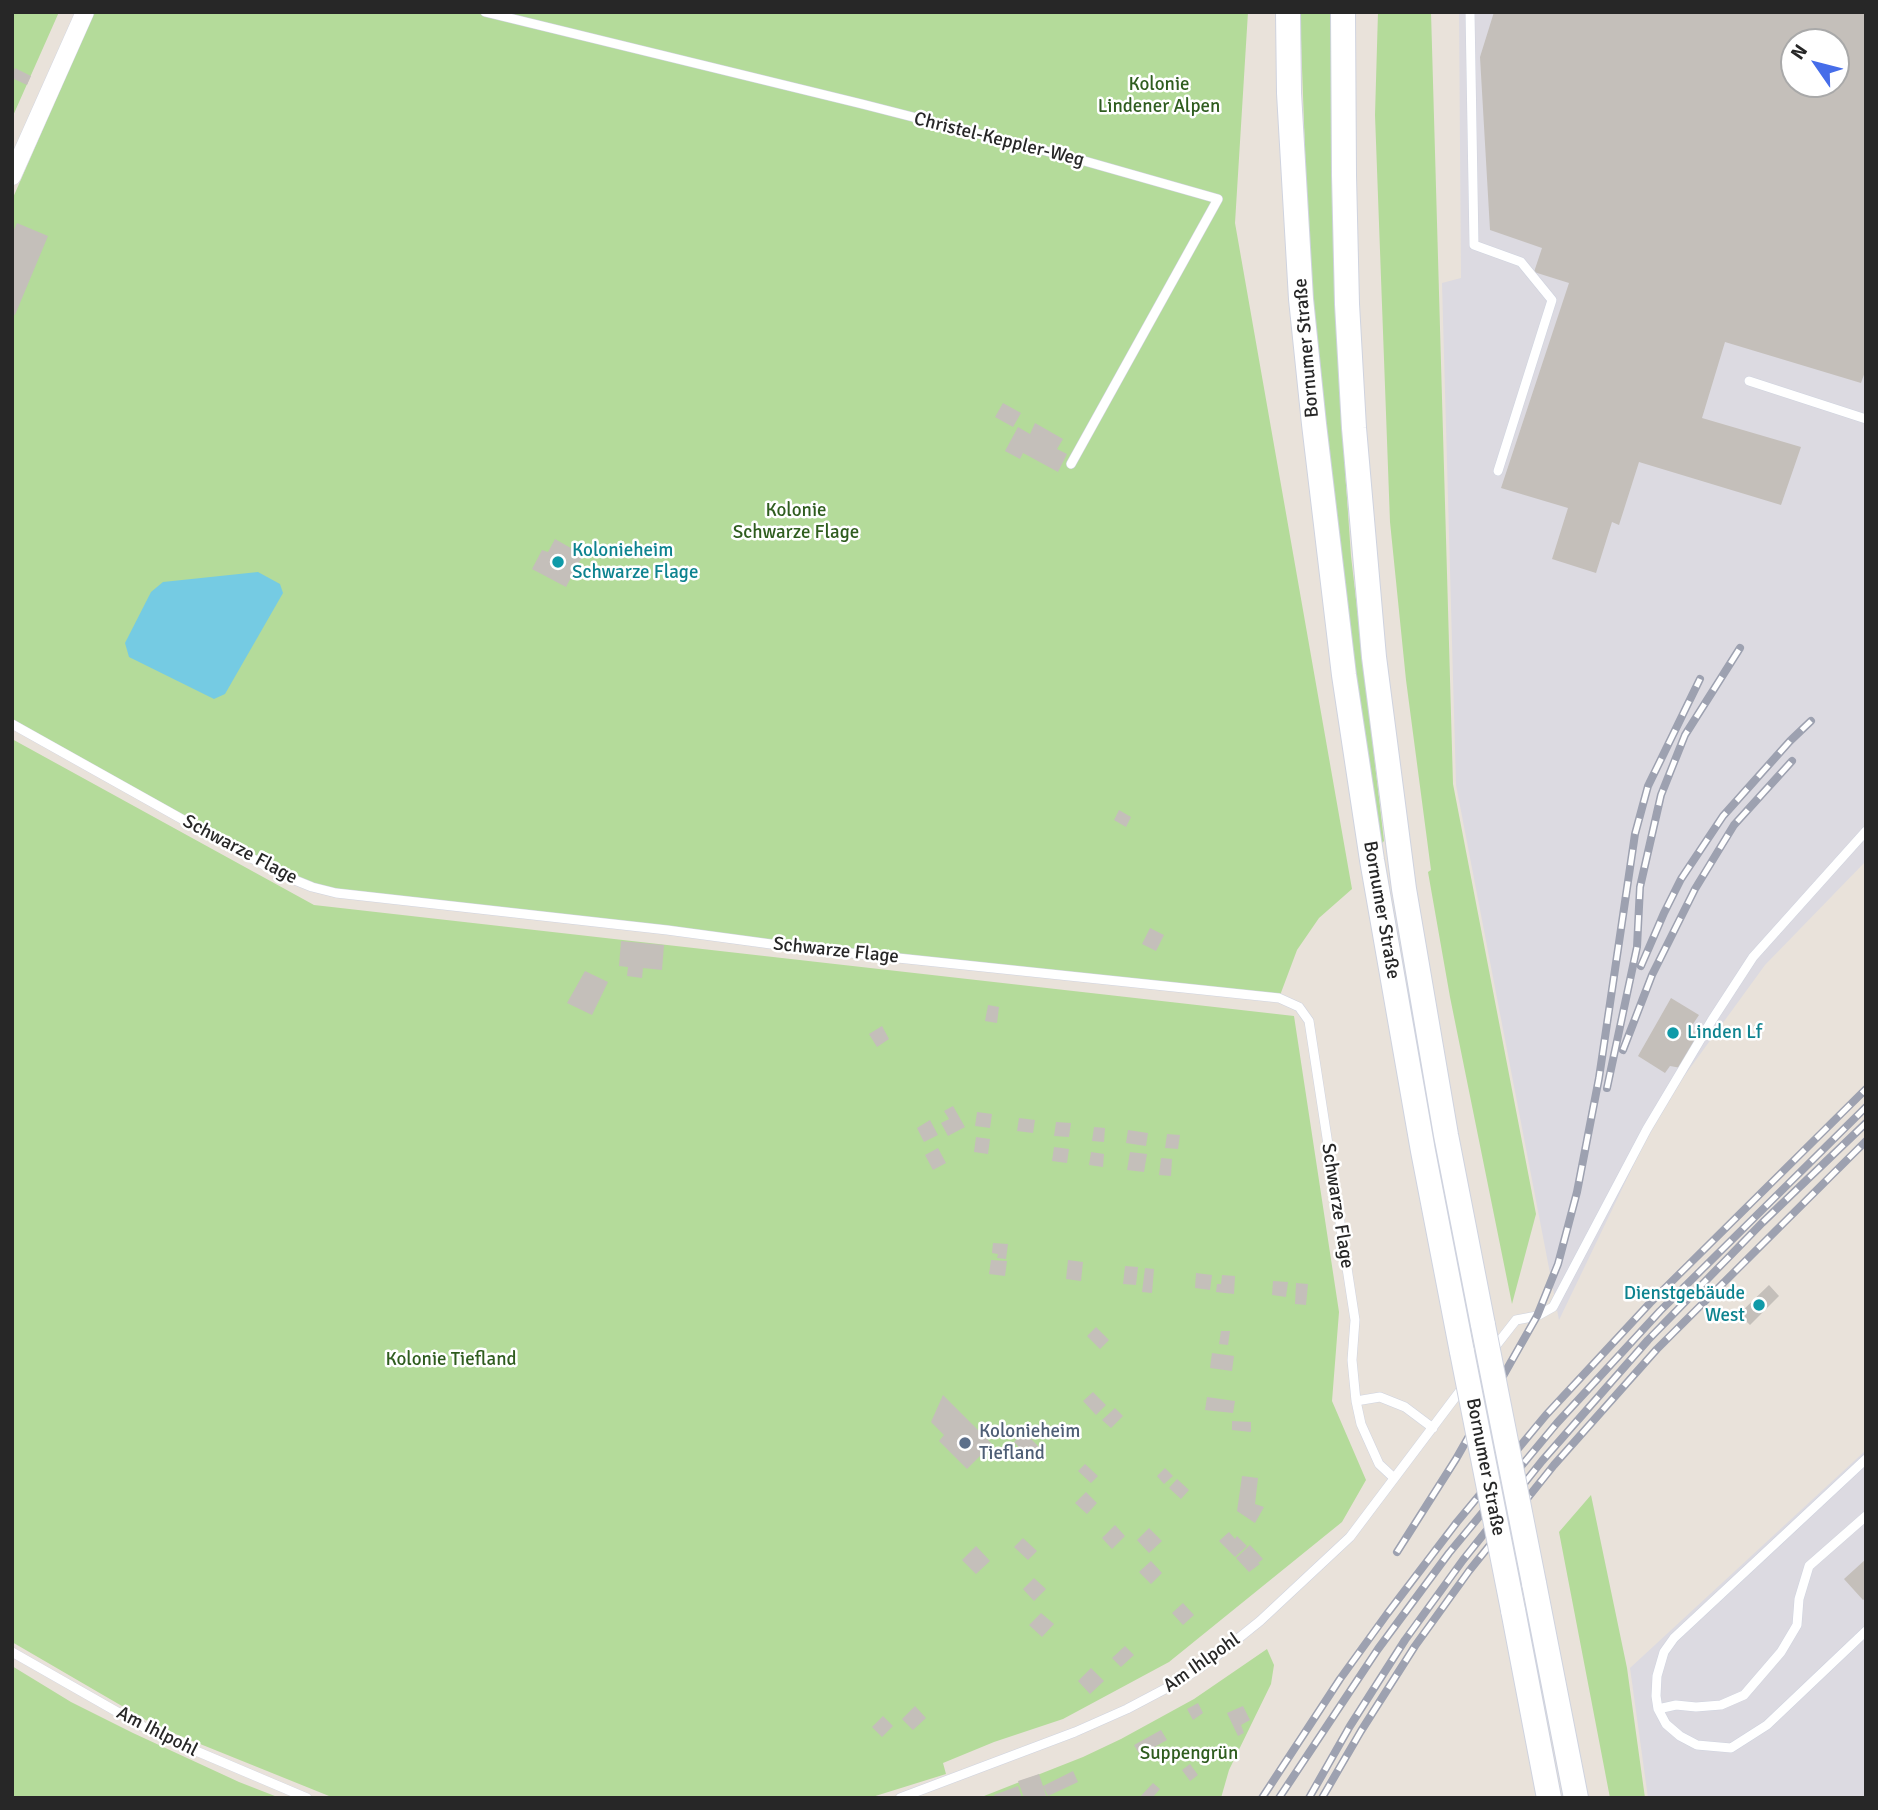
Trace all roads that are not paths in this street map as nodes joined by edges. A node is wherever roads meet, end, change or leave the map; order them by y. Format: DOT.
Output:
graph roads {
  1 [pos="85,12"];
  2 [pos="485,12"];
  3 [pos="1288,12"];
  4 [pos="1343,12"];
  5 [pos="1470,12"];
  6 [pos="12,176"];
  7 [pos="1749,381"];
  8 [pos="1866,419"];
  9 [pos="1071,464"];
  10 [pos="1498,471"];
  11 [pos="12,724"];
  12 [pos="1866,831"];
  13 [pos="1356,1401"];
  14 [pos="1433,1428"];
  15 [pos="1866,1459"];
  16 [pos="1394,1478"];
  17 [pos="1866,1516"];
  18 [pos="1866,1631"];
  19 [pos="12,1652"];
  20 [pos="1658,1709"];
  21 [pos="307,1798"];
  22 [pos="900,1798"];
  23 [pos="1549,1798"];
  24 [pos="1576,1798"];
  1 -- 6 [label="street"];
  2 -- 9 [label="lane, Christel-Keppler-Weg"];
  3 -- 23 [label="main road, Bornumer Straße, bridge"];
  4 -- 24 [label="main road, Bornumer Straße, bridge"];
  5 -- 10 [label="lane"];
  7 -- 8 [label="lane"];
  11 -- 13 [label="lane, Schwarze Flage"];
  12 -- 14 [label="lane, Am Ihlpohl"];
  13 -- 14 [label="lane"];
  13 -- 16 [label="lane, Schwarze Flage"];
  14 -- 16 [label="lane, Am Ihlpohl"];
  15 -- 20 [label="lane"];
  16 -- 22 [label="lane, Am Ihlpohl"];
  17 -- 20 [label="lane"];
  18 -- 20 [label="lane"];
  19 -- 21 [label="lane, Am Ihlpohl"];
}
